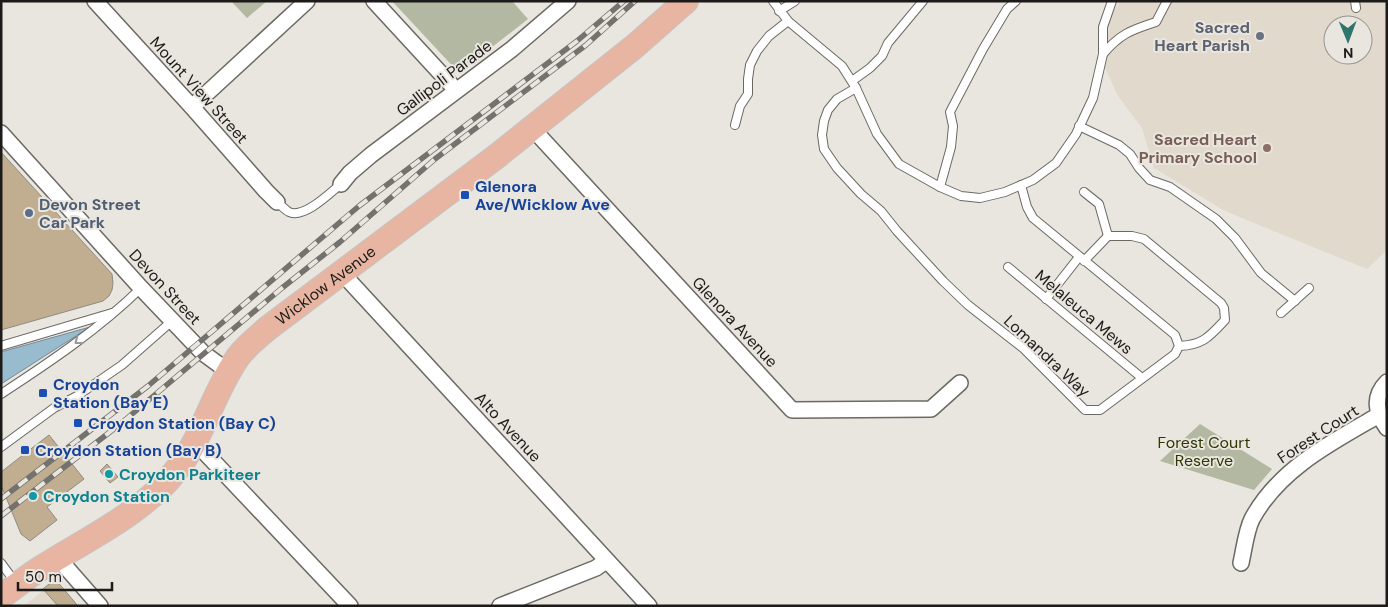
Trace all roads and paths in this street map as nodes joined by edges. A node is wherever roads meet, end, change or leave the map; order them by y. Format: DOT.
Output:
graph roads {
  1 [pos="94,1"];
  2 [pos="307,1"];
  3 [pos="374,1"];
  4 [pos="568,1"];
  5 [pos="686,1"];
  6 [pos="773,1"];
  7 [pos="796,1"];
  8 [pos="923,1"];
  9 [pos="1016,1"];
  10 [pos="1112,1"];
  11 [pos="1167,1"];
  12 [pos="779,11"];
  13 [pos="788,21"];
  14 [pos="1103,54"];
  15 [pos="854,85"];
  16 [pos="456,90"];
  17 [pos="192,106"];
  18 [pos="735,125"];
  19 [pos="1080,126"];
  20 [pos="532,128"];
  21 [pos="1,133"];
  22 [pos="341,184"];
  23 [pos="1021,185"];
  24 [pos="940,187"];
  25 [pos="1084,192"];
  26 [pos="277,202"];
  27 [pos="1108,236"];
  28 [pos="1082,259"];
  29 [pos="1008,267"];
  30 [pos="341,272"];
  31 [pos="141,288"];
  32 [pos="1309,288"];
  33 [pos="1046,299"];
  34 [pos="1295,301"];
  35 [pos="117,311"];
  36 [pos="1281,313"];
  37 [pos="172,321"];
  38 [pos="1,346"];
  39 [pos="1179,346"];
  40 [pos="229,372"];
  41 [pos="1142,378"];
  42 [pos="960,382"];
  43 [pos="1387,382"];
  44 [pos="1,394"];
  45 [pos="1383,421"];
  46 [pos="195,442"];
  47 [pos="1,447"];
  48 [pos="58,558"];
  49 [pos="606,561"];
  50 [pos="1,563"];
  51 [pos="1241,564"];
  52 [pos="9,591"];
  53 [pos="100,606"];
  54 [pos="350,606"];
  55 [pos="500,606"];
  56 [pos="649,606"];
  1 -- 17 [label="street, Mount View Street"];
  2 -- 17 [label="street"];
  3 -- 16 [label="street"];
  4 -- 16 [label="street, Gallipoli Parade"];
  5 -- 20 [label="main road, Wicklow Avenue"];
  6 -- 12 [label="lane"];
  7 -- 12 [label="lane"];
  8 -- 15 [label="lane, Lomandra Way"];
  9 -- 24 [label="lane"];
  10 -- 14 [label="lane"];
  11 -- 14 [label="lane"];
  12 -- 13 [label="lane"];
  13 -- 15 [label="lane"];
  13 -- 18 [label="lane"];
  14 -- 19 [label="lane"];
  15 -- 24 [label="lane"];
  15 -- 41 [label="lane, Lomandra Way"];
  16 -- 22 [label="street, Gallipoli Parade"];
  17 -- 26 [label="street, Mount View Street"];
  19 -- 23 [label="lane"];
  19 -- 34 [label="lane"];
  20 -- 30 [label="main road, Wicklow Avenue"];
  20 -- 42 [label="street, Glenora Avenue"];
  21 -- 31 [label="street, Devon Street"];
  22 -- 26 [label="lane"];
  23 -- 24 [label="lane"];
  23 -- 28 [label="lane"];
  25 -- 27 [label="lane"];
  27 -- 28 [label="lane"];
  27 -- 39 [label="lane"];
  28 -- 33 [label="lane"];
  28 -- 39 [label="lane"];
  29 -- 33 [label="lane, Melaleuca Mews"];
  30 -- 40 [label="main road, Wicklow Avenue"];
  30 -- 49 [label="street, Alto Avenue"];
  31 -- 35 [label="lane"];
  31 -- 37 [label="street, Devon Street"];
  32 -- 34 [label="lane"];
  33 -- 41 [label="lane, Melaleuca Mews"];
  34 -- 36 [label="lane"];
  35 -- 38 [label="lane"];
  35 -- 44 [label="lane, one-way"];
  37 -- 40 [label="street, Devon Street"];
  37 -- 47 [label="lane"];
  39 -- 41 [label="lane, Lomandra Way"];
  40 -- 46 [label="main road, Wicklow Avenue"];
  43 -- 45 [label="street"];
  45 -- 51 [label="street, Forest Court"];
  46 -- 48 [label="main road, Wicklow Avenue"];
  46 -- 54 [label="street"];
  48 -- 52 [label="main road, Wicklow Avenue"];
  48 -- 53 [label="street"];
  49 -- 55 [label="street"];
  49 -- 56 [label="street, Alto Avenue"];
  50 -- 52 [label="lane"];
}
